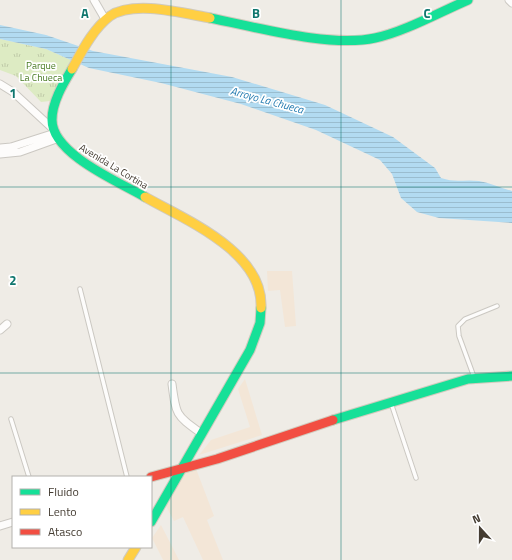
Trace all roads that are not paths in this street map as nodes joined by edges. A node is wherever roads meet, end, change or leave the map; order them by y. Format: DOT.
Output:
graph roads {
  1 [pos="94,0"];
  2 [pos="468,0"];
  3 [pos="509,0"];
  4 [pos="512,4"];
  5 [pos="105,19"];
  6 [pos="0,84"];
  7 [pos="56,133"];
  8 [pos="0,148"];
  9 [pos="0,154"];
  10 [pos="80,289"];
  11 [pos="497,306"];
  12 [pos="7,324"];
  13 [pos="0,330"];
  14 [pos="512,376"];
  15 [pos="474,378"];
  16 [pos="172,384"];
  17 [pos="391,403"];
  18 [pos="12,419"];
  19 [pos="202,434"];
  20 [pos="182,469"];
  21 [pos="29,476"];
  22 [pos="126,476"];
  23 [pos="152,477"];
  24 [pos="416,478"];
  25 [pos="152,520"];
  26 [pos="12,522"];
  27 [pos="0,526"];
  28 [pos="135,548"];
  29 [pos="128,560"];
  1 -- 5 [label="street"];
  2 -- 5 [label="main road"];
  3 -- 4 [label="street"];
  5 -- 7 [label="main road"];
  6 -- 7 [label="street"];
  7 -- 8 [label="street"];
  7 -- 9 [label="street"];
  7 -- 19 [label="main road, Avenida La Cortina"];
  10 -- 22 [label="lane"];
  11 -- 15 [label="lane"];
  12 -- 13 [label="street"];
  14 -- 15 [label="main road"];
  15 -- 17 [label="main road"];
  16 -- 19 [label="street"];
  17 -- 20 [label="main road"];
  17 -- 24 [label="lane"];
  18 -- 21 [label="lane"];
  19 -- 20 [label="main road, Avenida La Cortina"];
  20 -- 23 [label="main road"];
  20 -- 25 [label="main road, Avenida La Cortina"];
  26 -- 27 [label="street"];
  28 -- 29 [label="main road"];
}
